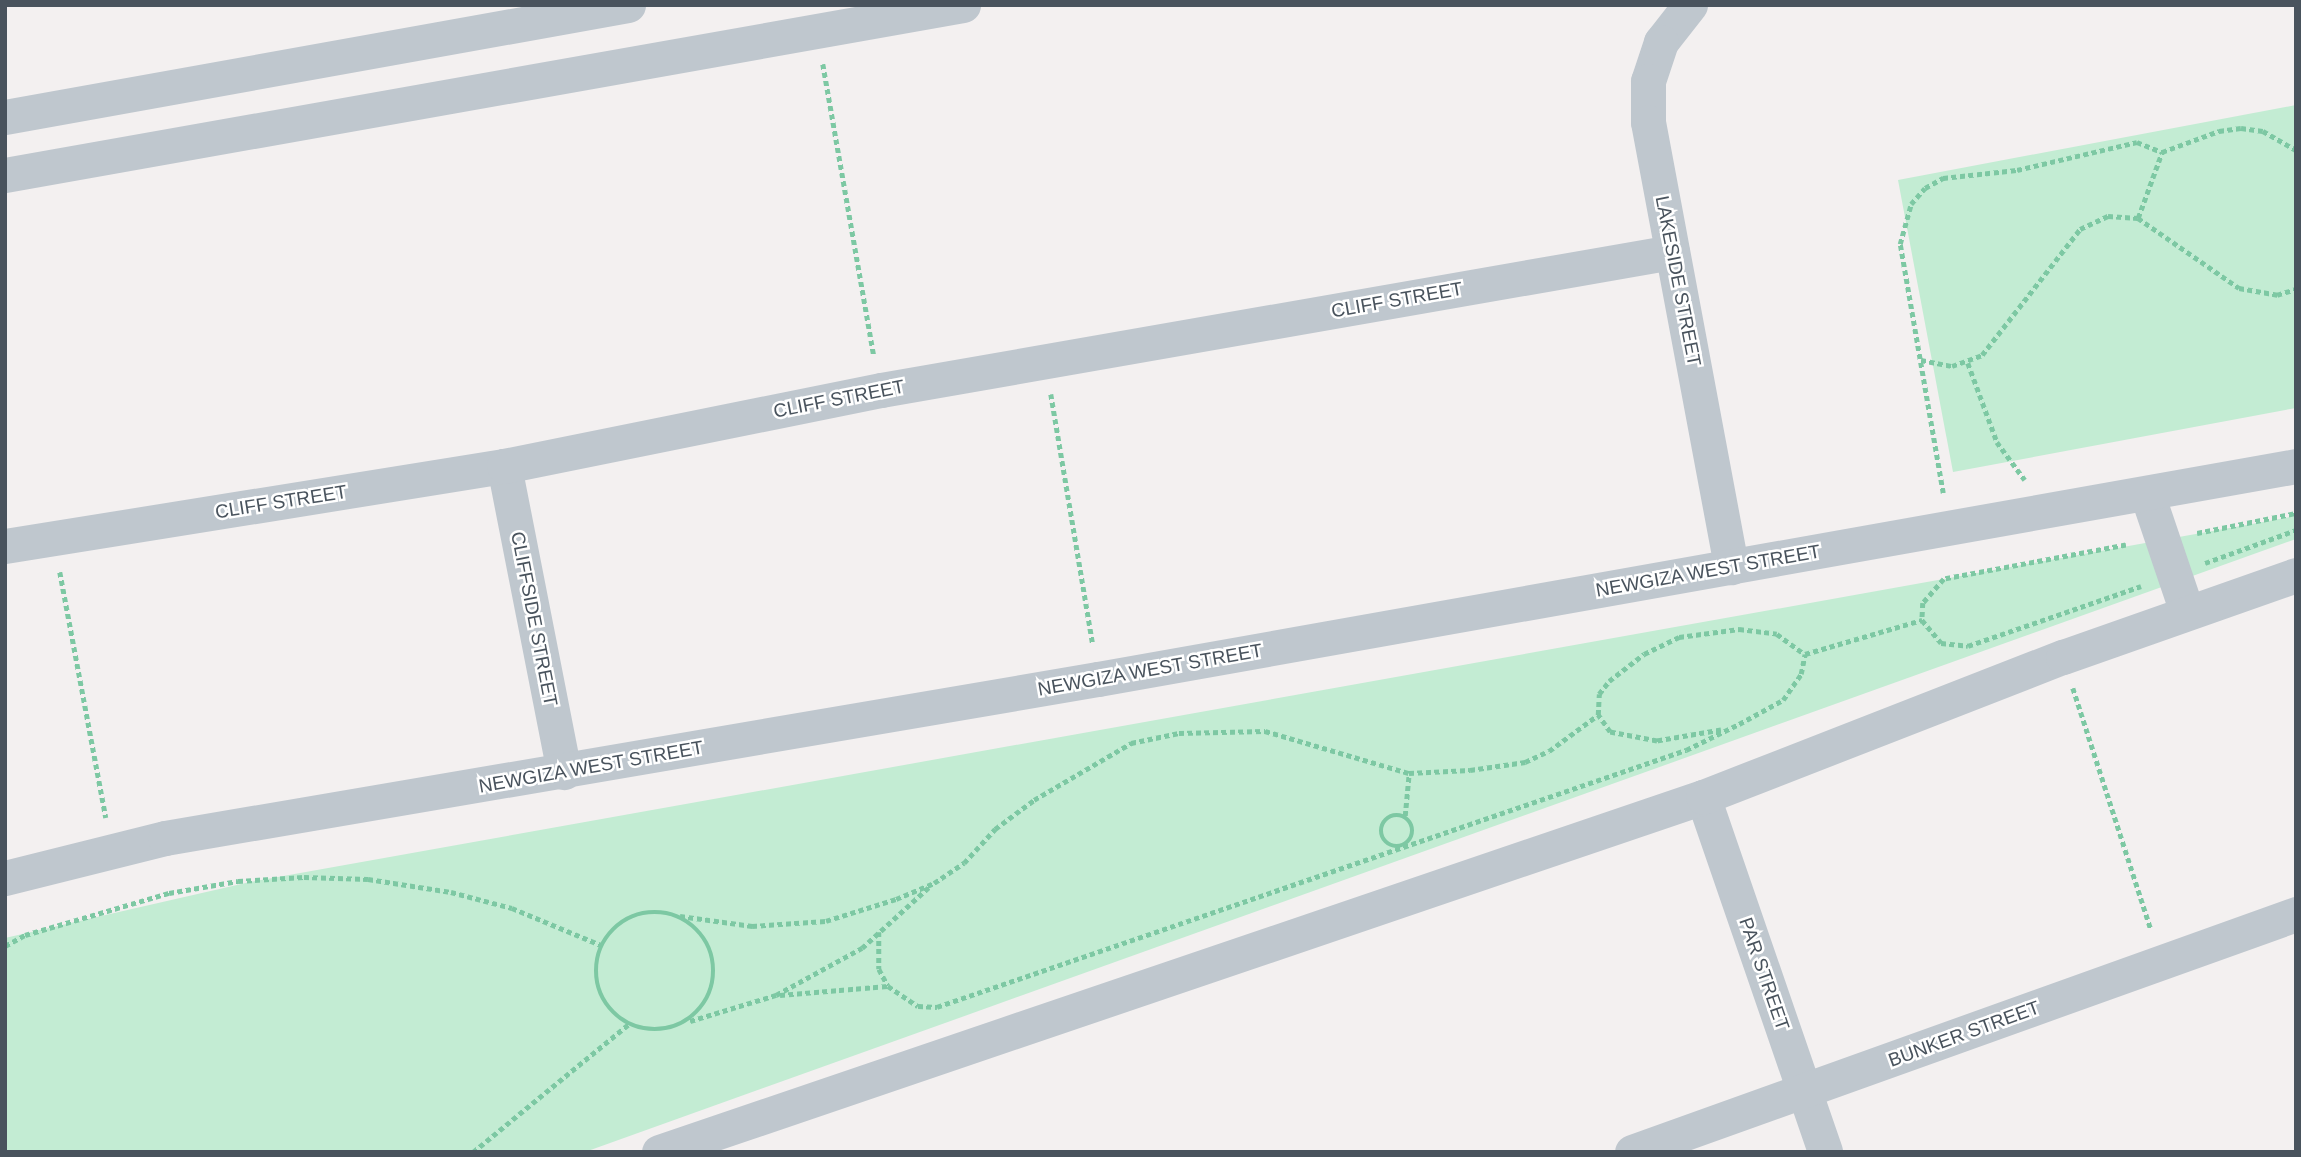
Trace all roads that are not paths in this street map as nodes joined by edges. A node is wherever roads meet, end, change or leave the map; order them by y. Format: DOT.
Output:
graph roads {
  1 [pos="628,5"];
  2 [pos="963,5"];
  3 [pos="1690,5"];
  4 [pos="5,117"];
  5 [pos="5,176"];
  6 [pos="1672,252"];
  7 [pos="504,466"];
  8 [pos="2296,467"];
  9 [pos="2147,494"];
  10 [pos="5,546"];
  11 [pos="1731,567"];
  12 [pos="2296,575"];
  13 [pos="2187,612"];
  14 [pos="564,772"];
  15 [pos="1703,797"];
  16 [pos="5,878"];
  17 [pos="2296,914"];
  18 [pos="1804,1091"];
  19 [pos="699,1145"];
  20 [pos="659,1152"];
  21 [pos="1632,1152"];
  22 [pos="1825,1152"];
  1 -- 4 [label="street"];
  2 -- 5 [label="street"];
  3 -- 6 [label="street, LAKESIDE STREET"];
  6 -- 7 [label="street, CLIFF STREET"];
  6 -- 11 [label="street, LAKESIDE STREET"];
  7 -- 10 [label="street, CLIFF STREET"];
  7 -- 14 [label="street, CLIFFSIDE STREET"];
  8 -- 9 [label="street, NEWGIZA WEST STREET"];
  9 -- 11 [label="street, NEWGIZA WEST STREET"];
  9 -- 13 [label="street"];
  11 -- 14 [label="street, NEWGIZA WEST STREET"];
  12 -- 13 [label="street"];
  13 -- 15 [label="street"];
  14 -- 16 [label="street, NEWGIZA WEST STREET"];
  15 -- 18 [label="street, PAR STREET"];
  15 -- 19 [label="street"];
  17 -- 18 [label="street, BUNKER STREET"];
  18 -- 21 [label="street, BUNKER STREET"];
  18 -- 22 [label="street, PAR STREET"];
  19 -- 20 [label="street"];
}
